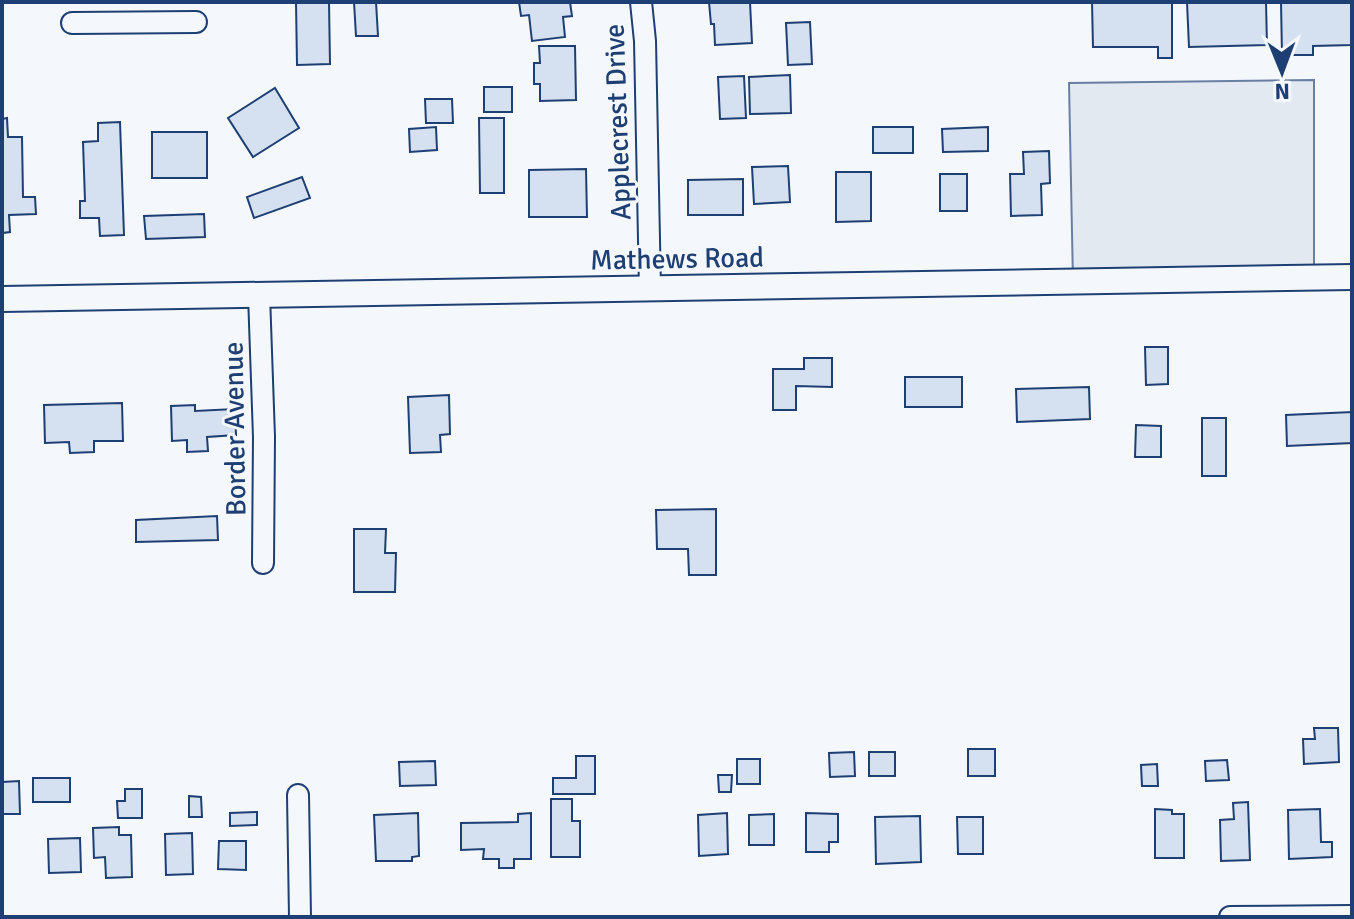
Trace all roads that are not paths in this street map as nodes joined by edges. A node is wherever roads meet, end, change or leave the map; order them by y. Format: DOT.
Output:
graph roads {
  1 [pos="641,2"];
  2 [pos="129,12"];
  3 [pos="196,22"];
  4 [pos="72,23"];
  5 [pos="1352,277"];
  6 [pos="650,289"];
  7 [pos="259,295"];
  8 [pos="2,299"];
  9 [pos="263,563"];
  10 [pos="298,795"];
  11 [pos="1352,916"];
  12 [pos="300,917"];
  13 [pos="1230,917"];
  1 -- 6 [label="street, Applecrest Drive"];
  2 -- 3 [label="street"];
  2 -- 4 [label="street"];
  5 -- 6 [label="street, Mathews Road"];
  6 -- 7 [label="street, Mathews Road"];
  7 -- 8 [label="street, Mathews Road"];
  7 -- 9 [label="street, Border Avenue"];
  10 -- 12 [label="street"];
  11 -- 13 [label="street"];
}
